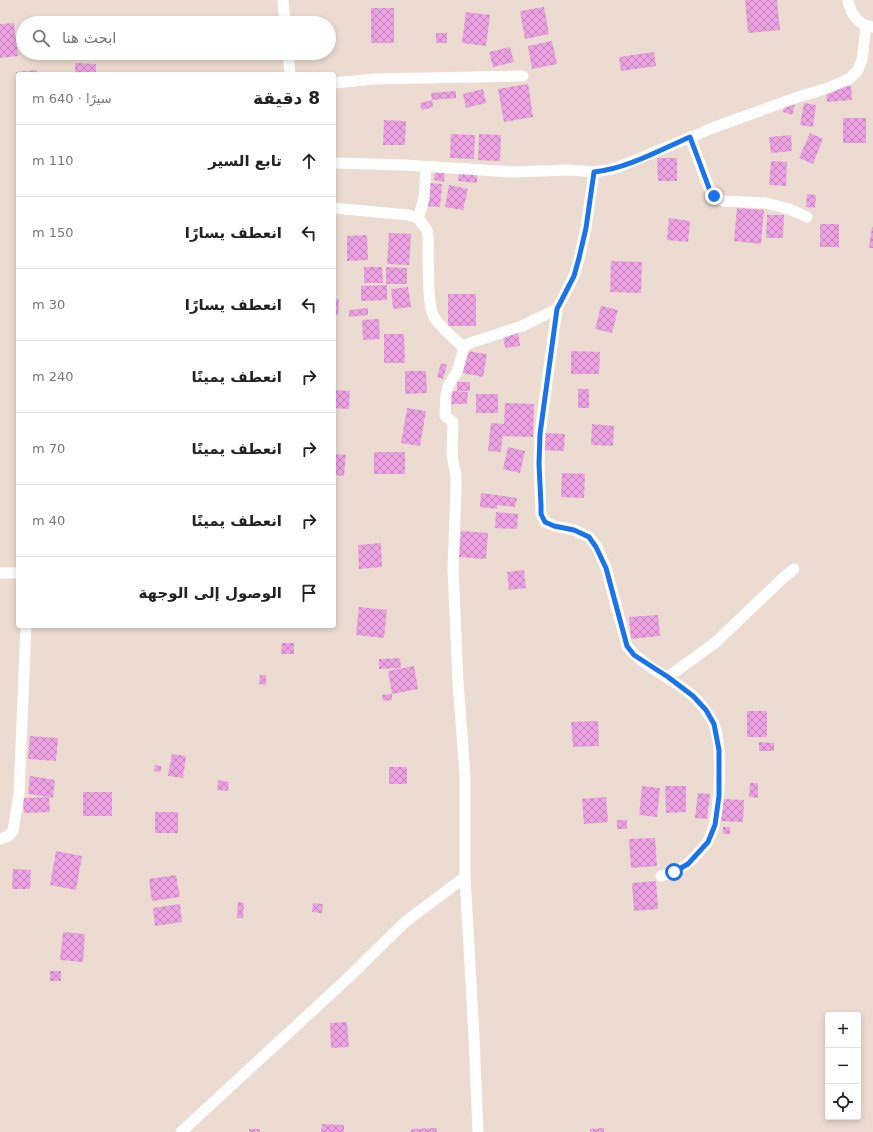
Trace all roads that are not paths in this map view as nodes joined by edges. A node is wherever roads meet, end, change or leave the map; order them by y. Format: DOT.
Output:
graph roads {
  1 [pos="283,0"];
  2 [pos="848,0"];
  3 [pos="284,16"];
  4 [pos="871,29"];
  5 [pos="289,60"];
  6 [pos="290,72"];
  7 [pos="523,76"];
  8 [pos="336,83"];
  9 [pos="690,137"];
  10 [pos="336,163"];
  11 [pos="426,166"];
  12 [pos="594,172"];
  13 [pos="336,208"];
  14 [pos="807,217"];
  15 [pos="418,218"];
  16 [pos="557,309"];
  17 [pos="464,348"];
  18 [pos="794,569"];
  19 [pos="0,573"];
  20 [pos="16,573"];
  21 [pos="26,628"];
  22 [pos="668,677"];
  23 [pos="0,838"];
  24 [pos="661,876"];
  25 [pos="465,877"];
  26 [pos="180,1132"];
  27 [pos="478,1132"];
  1 -- 3 [label="street"];
  2 -- 4 [label="street"];
  4 -- 9 [label="street"];
  5 -- 6 [label="street"];
  7 -- 8 [label="street"];
  9 -- 12 [label="street"];
  9 -- 14 [label="street"];
  10 -- 11 [label="street"];
  11 -- 12 [label="street"];
  11 -- 15 [label="street"];
  12 -- 16 [label="street"];
  13 -- 15 [label="street"];
  15 -- 17 [label="street"];
  16 -- 17 [label="street"];
  16 -- 22 [label="street"];
  17 -- 25 [label="street"];
  18 -- 22 [label="street"];
  19 -- 20 [label="street"];
  21 -- 23 [label="street"];
  22 -- 24 [label="street"];
  25 -- 26 [label="street"];
  25 -- 27 [label="street"];
}
